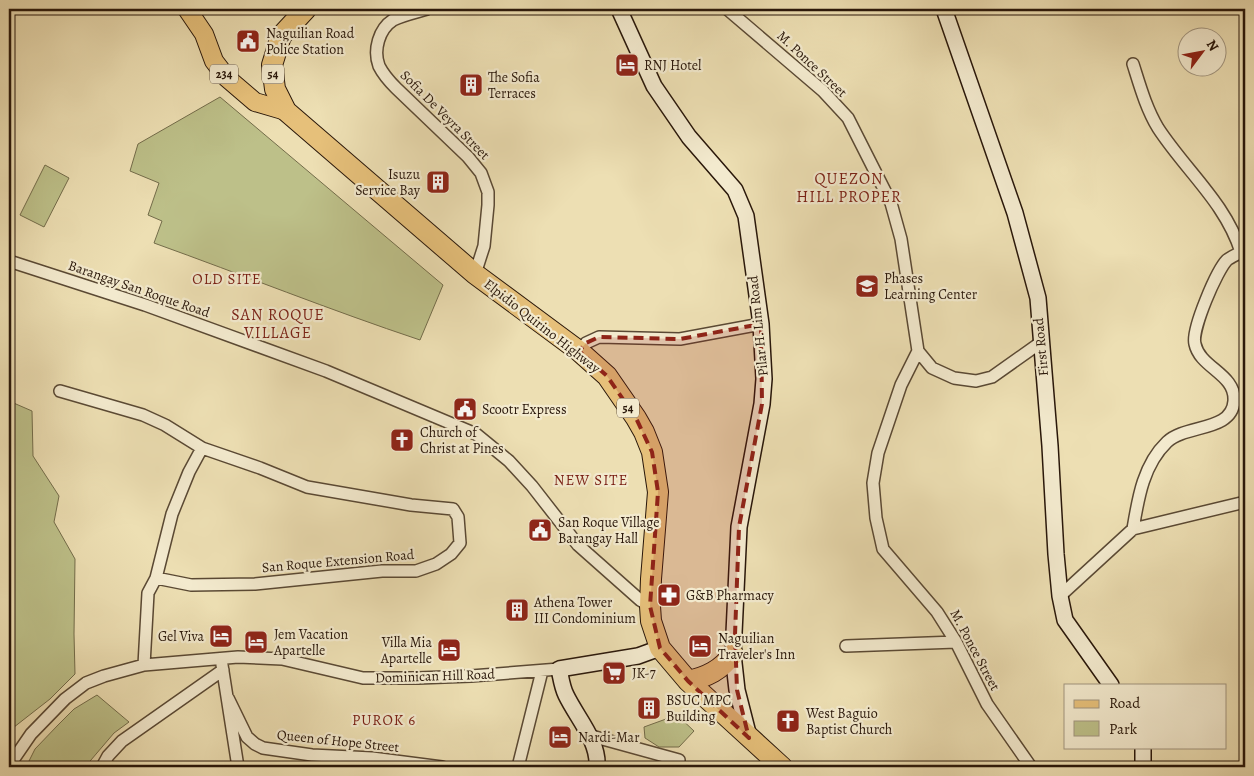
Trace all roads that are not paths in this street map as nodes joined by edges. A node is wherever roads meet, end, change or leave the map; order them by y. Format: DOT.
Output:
graph roads {
  1 [pos="187,9"];
  2 [pos="306,9"];
  3 [pos="427,9"];
  4 [pos="619,9"];
  5 [pos="727,9"];
  6 [pos="944,9"];
  7 [pos="1133,64"];
  8 [pos="286,111"];
  9 [pos="1243,253"];
  10 [pos="9,261"];
  11 [pos="475,274"];
  12 [pos="761,324"];
  13 [pos="1040,343"];
  14 [pos="579,351"];
  15 [pos="918,351"];
  16 [pos="60,391"];
  17 [pos="202,448"];
  18 [pos="1245,502"];
  19 [pos="1133,529"];
  20 [pos="156,578"];
  21 [pos="1060,596"];
  22 [pos="650,606"];
  23 [pos="956,642"];
  24 [pos="846,646"];
  25 [pos="660,648"];
  26 [pos="733,654"];
  27 [pos="222,664"];
  28 [pos="144,665"];
  29 [pos="559,669"];
  30 [pos="542,671"];
  31 [pos="688,681"];
  32 [pos="1110,684"];
  33 [pos="228,698"];
  34 [pos="588,735"];
  35 [pos="749,738"];
  36 [pos="1143,748"];
  37 [pos="679,760"];
  38 [pos="9,766"];
  39 [pos="102,767"];
  40 [pos="238,767"];
  41 [pos="442,767"];
  42 [pos="518,767"];
  43 [pos="597,767"];
  44 [pos="782,767"];
  45 [pos="1032,767"];
  46 [pos="1142,767"];
  1 -- 8 [label="main road, 234"];
  2 -- 8 [label="highway, Elpidio Quirino Highway / 54"];
  3 -- 11 [label="street, Sofia De Veyra Street"];
  4 -- 12 [label="street, Pilar H. Lim Road"];
  5 -- 15 [label="street, M. Ponce Street"];
  6 -- 13 [label="street, First Road"];
  7 -- 9 [label="street"];
  8 -- 11 [label="highway, Elpidio Quirino Highway / 54"];
  9 -- 19 [label="street"];
  10 -- 22 [label="street, Barangay San Roque Road"];
  11 -- 14 [label="highway, Elpidio Quirino Highway / 54"];
  12 -- 14 [label="street"];
  12 -- 26 [label="street, Pilar H. Lim Road"];
  13 -- 15 [label="street"];
  13 -- 21 [label="street, First Road"];
  14 -- 22 [label="highway, Elpidio Quirino Highway / 54"];
  15 -- 23 [label="street, M. Ponce Street"];
  16 -- 17 [label="street, San Roque Extension Road"];
  17 -- 20 [label="street"];
  17 -- 20 [label="street, San Roque Extension Road"];
  18 -- 19 [label="street"];
  19 -- 21 [label="street"];
  20 -- 28 [label="street"];
  21 -- 32 [label="street, First Road"];
  22 -- 25 [label="highway, Elpidio Quirino Highway / 54"];
  23 -- 24 [label="street"];
  23 -- 45 [label="street, M. Ponce Street"];
  25 -- 29 [label="street, Dominican Hill Road"];
  25 -- 31 [label="highway, Elpidio Quirino Highway / 54"];
  26 -- 31 [label="highway"];
  26 -- 35 [label="street, Pilar H. Lim Road"];
  27 -- 28 [label="street, Dominican Hill Road"];
  27 -- 30 [label="street, Dominican Hill Road"];
  27 -- 33 [label="street"];
  27 -- 39 [label="street"];
  28 -- 38 [label="street, Dominican Hill Road"];
  29 -- 30 [label="street, Dominican Hill Road"];
  29 -- 34 [label="street"];
  30 -- 42 [label="street"];
  31 -- 35 [label="highway, Elpidio Quirino Highway / 54"];
  33 -- 40 [label="street"];
  33 -- 41 [label="street, Queen of Hope Street"];
  34 -- 37 [label="street"];
  34 -- 43 [label="street"];
  35 -- 44 [label="highway, Elpidio Quirino Highway / 54"];
  36 -- 46 [label="street"];
}
